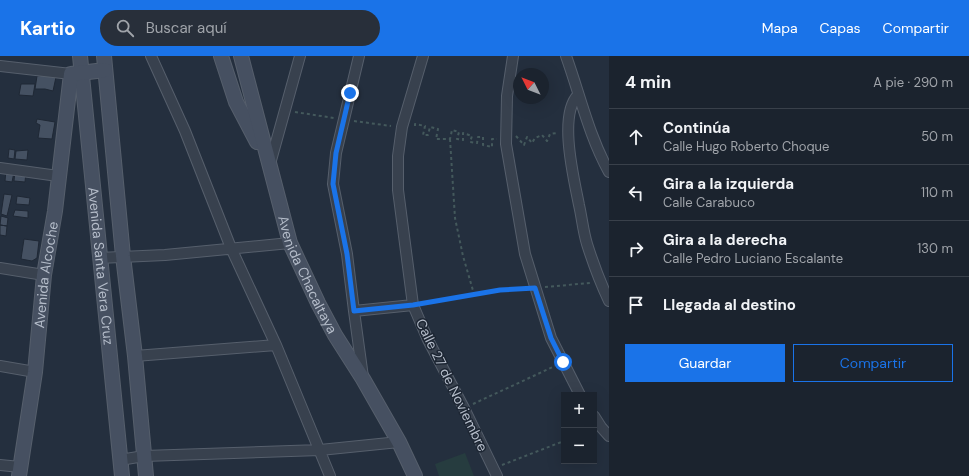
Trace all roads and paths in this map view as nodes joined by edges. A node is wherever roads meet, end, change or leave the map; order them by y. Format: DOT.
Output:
graph roads {
  1 [pos="80,56"];
  2 [pos="151,56"];
  3 [pos="221,56"];
  4 [pos="240,56"];
  5 [pos="300,56"];
  6 [pos="359,56"];
  7 [pos="423,56"];
  8 [pos="512,56"];
  9 [pos="566,56"];
  10 [pos="105,63"];
  11 [pos="0,66"];
  12 [pos="76,73"];
  13 [pos="578,95"];
  14 [pos="414,128"];
  15 [pos="568,130"];
  16 [pos="450,139"];
  17 [pos="505,139"];
  18 [pos="269,167"];
  19 [pos="0,168"];
  20 [pos="609,172"];
  21 [pos="58,176"];
  22 [pos="290,243"];
  23 [pos="231,248"];
  24 [pos="123,256"];
  25 [pos="99,258"];
  26 [pos="0,268"];
  27 [pos="44,274"];
  28 [pos="600,282"];
  29 [pos="535,288"];
  30 [pos="474,294"];
  31 [pos="609,301"];
  32 [pos="413,305"];
  33 [pos="354,311"];
  34 [pos="276,345"];
  35 [pos="135,356"];
  36 [pos="563,362"];
  37 [pos="0,366"];
  38 [pos="35,372"];
  39 [pos="363,380"];
  40 [pos="578,392"];
  41 [pos="464,408"];
  42 [pos="597,421"];
  43 [pos="609,436"];
  44 [pos="399,442"];
  45 [pos="561,442"];
  46 [pos="320,450"];
  47 [pos="144,456"];
  48 [pos="120,460"];
  49 [pos="0,465"];
  50 [pos="20,472"];
  51 [pos="495,472"];
  52 [pos="122,476"];
  53 [pos="146,476"];
  54 [pos="330,476"];
  55 [pos="415,476"];
  1 -- 12 [label="street, Avenida Santa Vera Cruz"];
  2 -- 23 [label="street"];
  3 -- 18 [label="street"];
  4 -- 18 [label="street, Avenida Chacaltaya"];
  5 -- 18 [label="street"];
  6 -- 33 [label="street"];
  7 -- 32 [label="street, Calle 27 de Noviembre"];
  8 -- 17 [label="street"];
  9 -- 13 [label="street"];
  10 -- 12 [label="street"];
  10 -- 24 [label="street, Avenida Santa Vera Cruz"];
  11 -- 12 [label="street"];
  12 -- 21 [label="street, Avenida Alcoche"];
  12 -- 25 [label="street, Avenida Santa Vera Cruz"];
  13 -- 15 [label="street"];
  13 -- 20 [label="street"];
  14 -- 16 [label="path"];
  15 -- 17 [label="path"];
  15 -- 28 [label="street"];
  16 -- 17 [label="path"];
  16 -- 30 [label="path"];
  17 -- 29 [label="street"];
  18 -- 22 [label="street, Avenida Chacaltaya"];
  19 -- 21 [label="street"];
  21 -- 27 [label="street, Avenida Alcoche"];
  22 -- 23 [label="street"];
  22 -- 39 [label="street, Avenida Chacaltaya"];
  23 -- 24 [label="street"];
  23 -- 34 [label="street"];
  24 -- 25 [label="street"];
  24 -- 35 [label="street, Avenida Santa Vera Cruz"];
  25 -- 48 [label="street, Avenida Santa Vera Cruz"];
  26 -- 27 [label="street"];
  27 -- 38 [label="street, Avenida Alcoche"];
  28 -- 29 [label="path"];
  28 -- 31 [label="street"];
  29 -- 30 [label="path"];
  29 -- 36 [label="street"];
  30 -- 32 [label="path"];
  32 -- 33 [label="street"];
  32 -- 41 [label="street, Calle 27 de Noviembre"];
  33 -- 39 [label="street"];
  34 -- 35 [label="street"];
  34 -- 46 [label="street"];
  35 -- 47 [label="street, Avenida Santa Vera Cruz"];
  36 -- 40 [label="street"];
  36 -- 41 [label="path"];
  37 -- 38 [label="street"];
  38 -- 50 [label="street, Avenida Alcoche"];
  39 -- 44 [label="street, Avenida Chacaltaya"];
  41 -- 51 [label="street, Calle 27 de Noviembre"];
  42 -- 43 [label="street"];
  44 -- 46 [label="street"];
  44 -- 55 [label="street, Avenida Chacaltaya"];
  45 -- 51 [label="path"];
  46 -- 47 [label="street"];
  46 -- 54 [label="street"];
  47 -- 48 [label="street"];
  47 -- 53 [label="street, Avenida Santa Vera Cruz"];
  48 -- 52 [label="street, Avenida Santa Vera Cruz"];
  49 -- 50 [label="street"];
}
